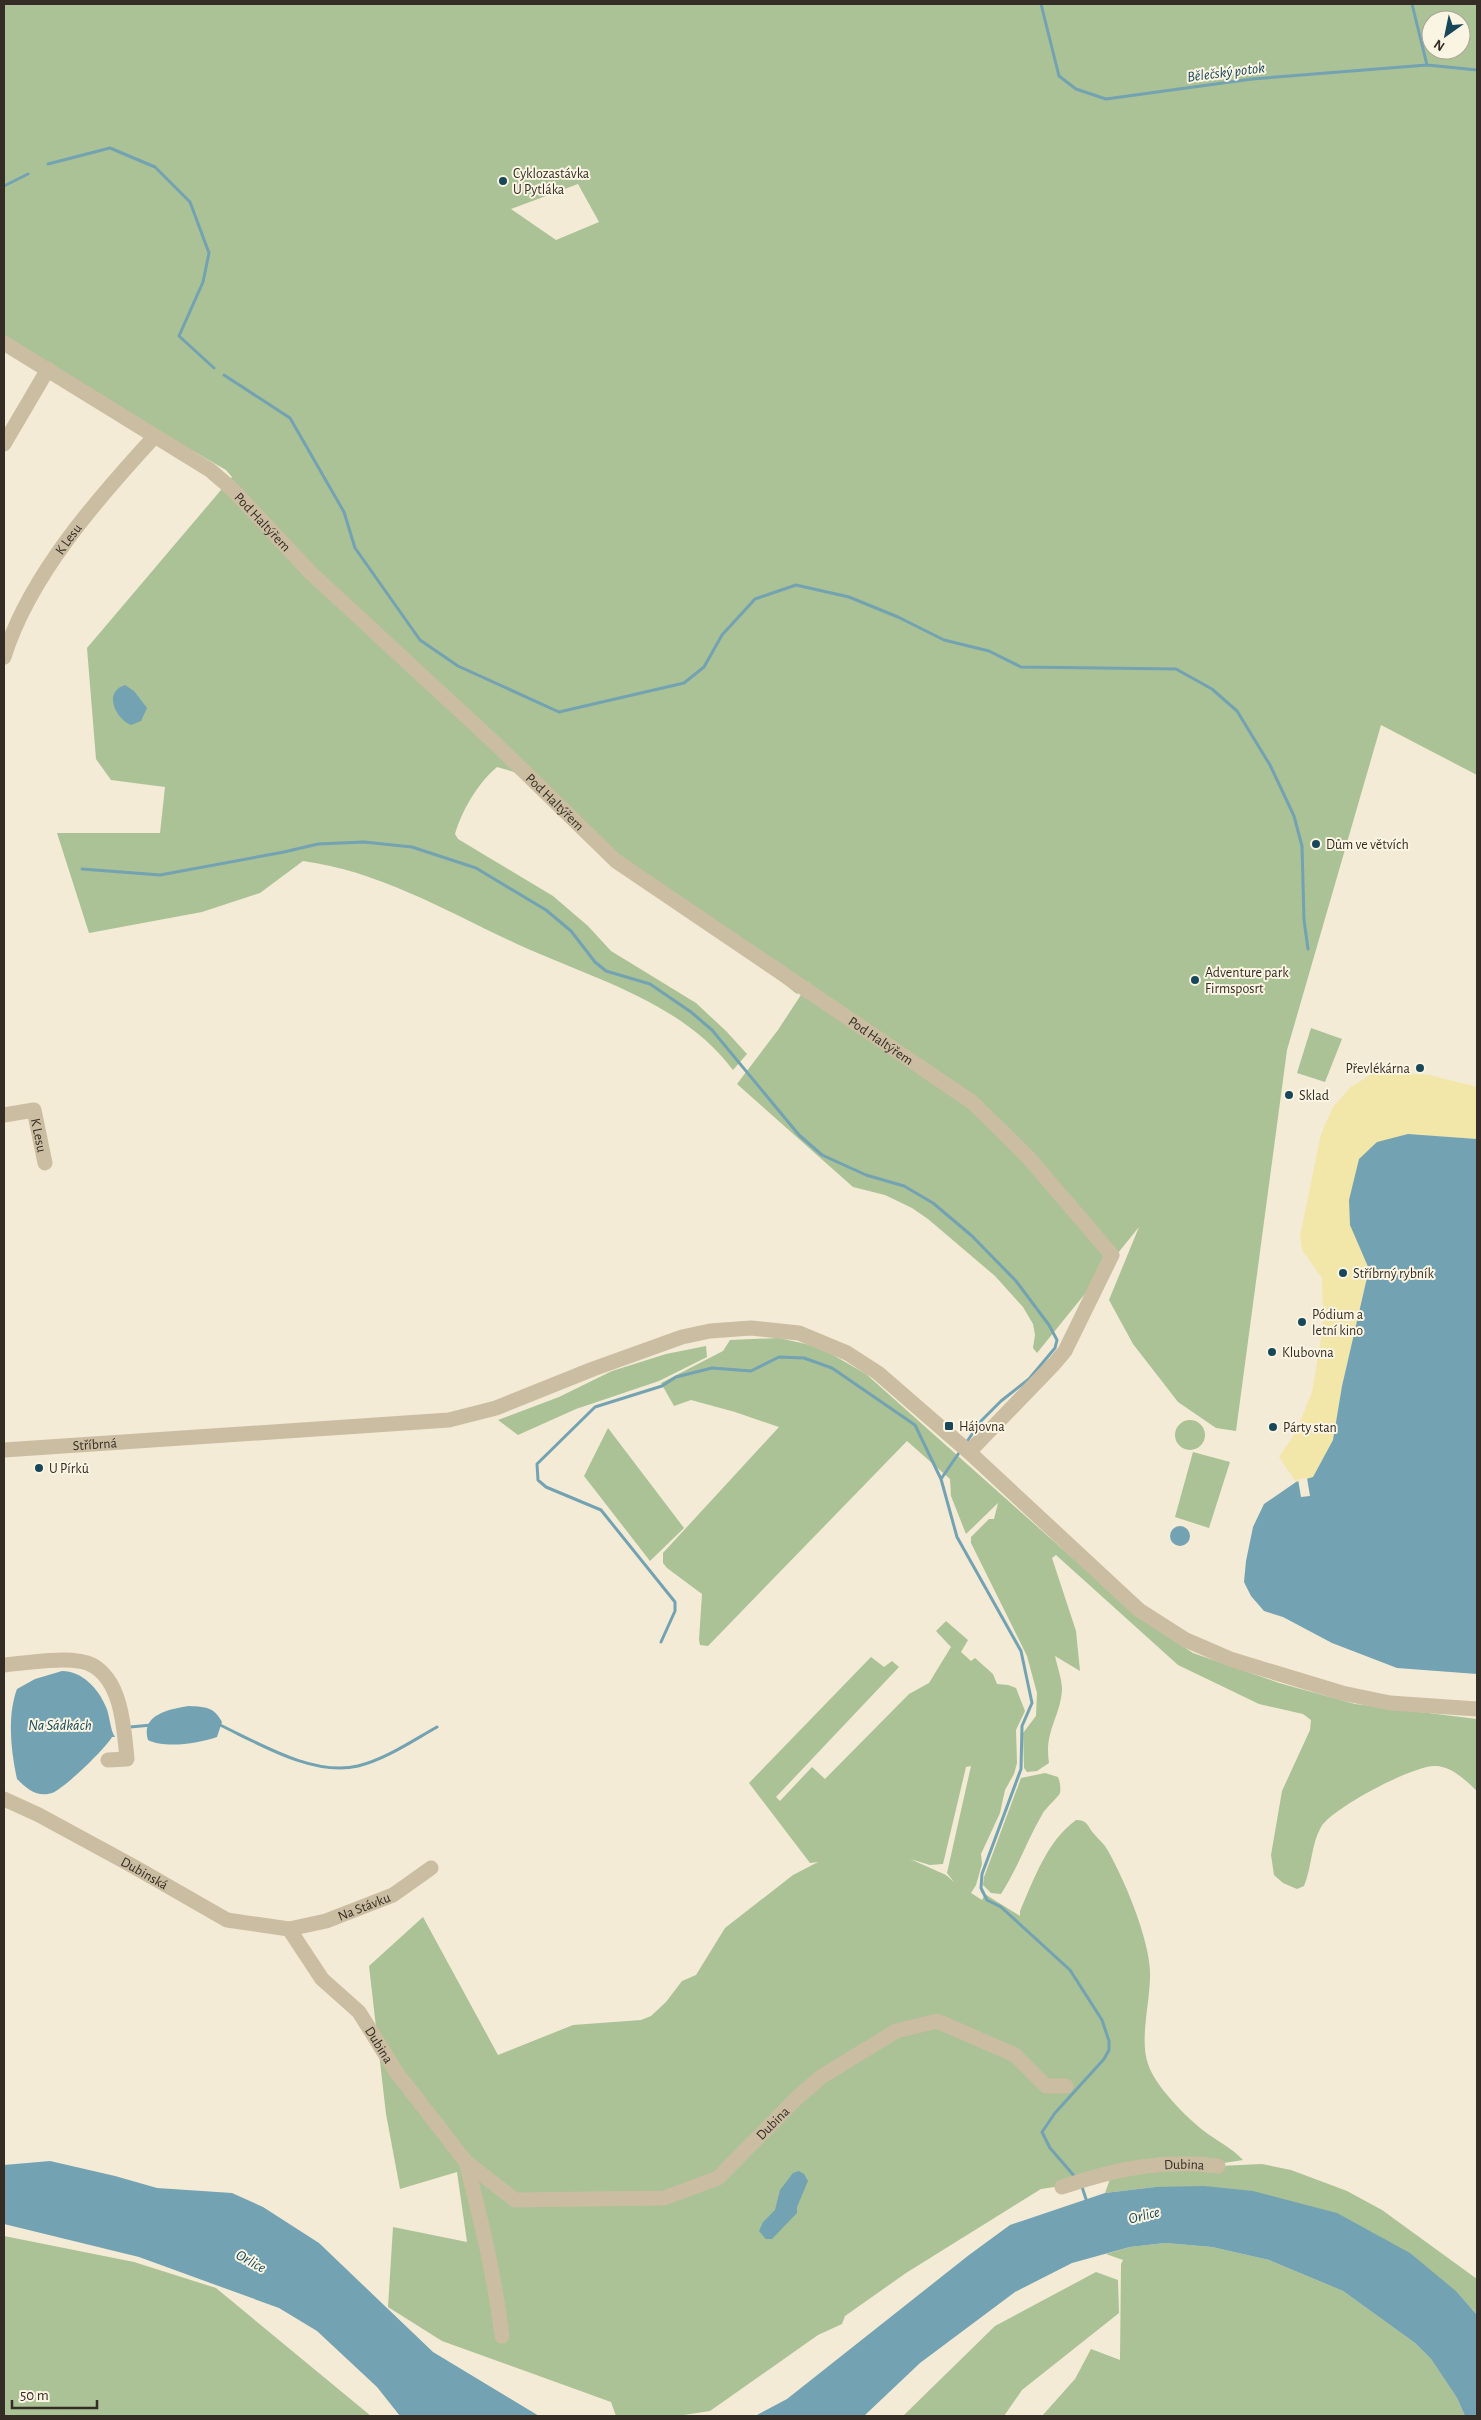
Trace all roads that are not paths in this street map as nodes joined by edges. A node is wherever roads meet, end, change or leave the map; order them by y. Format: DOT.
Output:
graph roads {
  1 [pos="4,343"];
  2 [pos="48,369"];
  3 [pos="155,436"];
  4 [pos="4,444"];
  5 [pos="4,657"];
  6 [pos="4,1115"];
  7 [pos="44,1163"];
  8 [pos="4,1450"];
  9 [pos="969,1452"];
  10 [pos="4,1665"];
  11 [pos="1477,1709"];
  12 [pos="108,1760"];
  13 [pos="4,1799"];
  14 [pos="431,1868"];
  15 [pos="289,1929"];
  16 [pos="1066,2086"];
  17 [pos="466,2162"];
  18 [pos="1218,2166"];
  19 [pos="1062,2187"];
  20 [pos="502,2336"];
  1 -- 2 [label="street, Pod Haltýřem"];
  2 -- 3 [label="street, Pod Haltýřem"];
  2 -- 4 [label="street"];
  3 -- 5 [label="street, K Lesu"];
  3 -- 9 [label="street, Pod Haltýřem"];
  6 -- 7 [label="street, K Lesu"];
  8 -- 9 [label="street, Stříbrná"];
  9 -- 11 [label="street, Stříbrná"];
  10 -- 12 [label="street"];
  13 -- 15 [label="street, Dubinská"];
  14 -- 15 [label="street, Na Stávku"];
  15 -- 17 [label="street, Dubina"];
  16 -- 17 [label="street, Dubina"];
  17 -- 20 [label="street, Dubina"];
  18 -- 19 [label="street, Dubina"];
}
